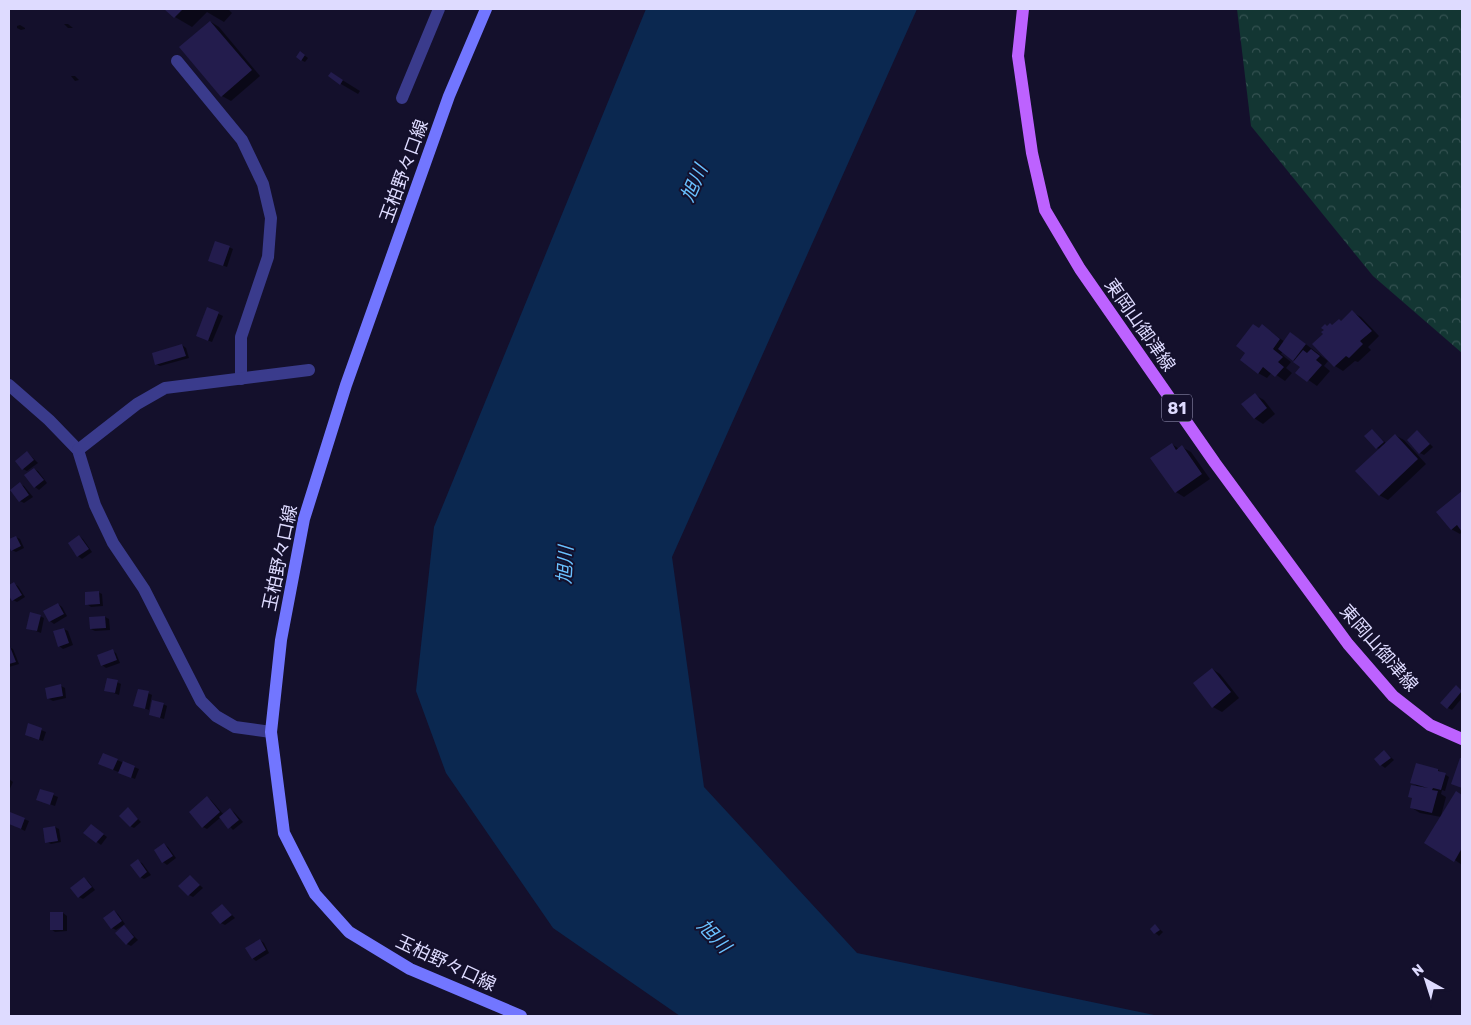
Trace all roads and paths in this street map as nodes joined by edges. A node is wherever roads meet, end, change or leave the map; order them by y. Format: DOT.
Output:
graph roads {
  1 [pos="439,9"];
  2 [pos="486,9"];
  3 [pos="1023,9"];
  4 [pos="178,61"];
  5 [pos="402,98"];
  6 [pos="309,370"];
  7 [pos="241,379"];
  8 [pos="9,385"];
  9 [pos="78,450"];
  10 [pos="272,732"];
  11 [pos="1462,739"];
  12 [pos="521,1016"];
  1 -- 5 [label="street"];
  2 -- 10 [label="main road, 玉柏野々口線"];
  3 -- 11 [label="main road, 東岡山御津線 / 81"];
  4 -- 7 [label="street"];
  6 -- 7 [label="street"];
  7 -- 9 [label="street"];
  8 -- 9 [label="street"];
  9 -- 10 [label="street"];
  10 -- 12 [label="main road, 玉柏野々口線"];
}
